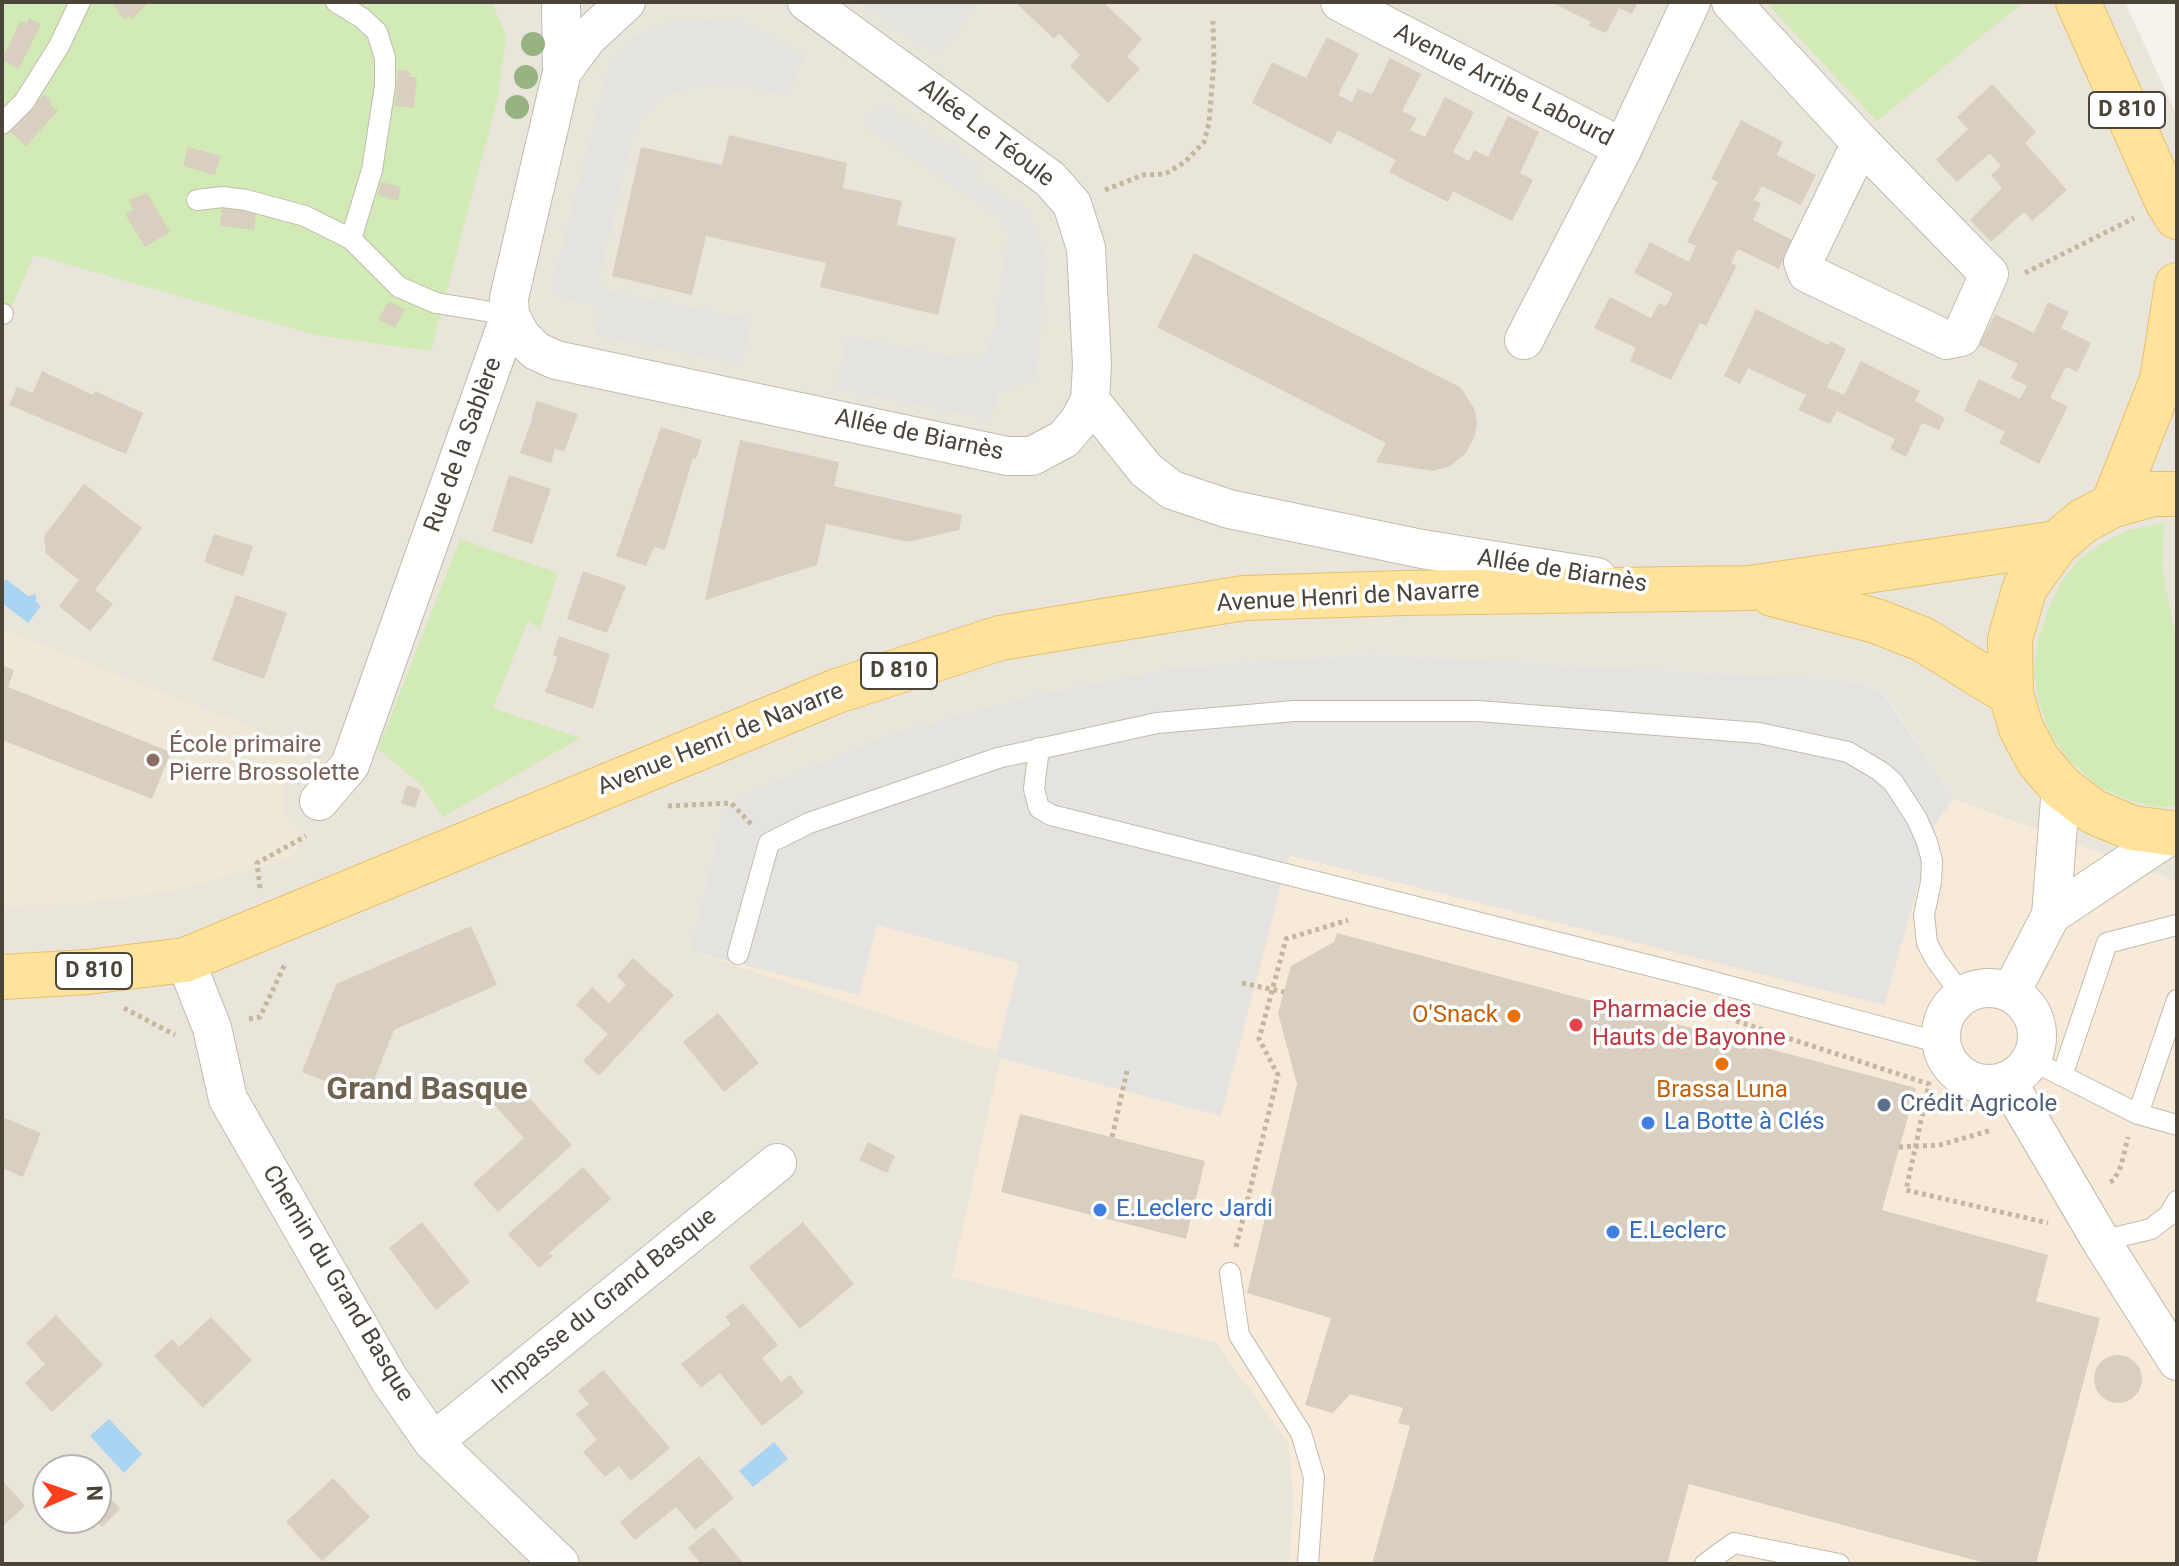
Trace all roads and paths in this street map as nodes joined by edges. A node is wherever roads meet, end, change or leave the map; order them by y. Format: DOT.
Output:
graph roads {
  1 [pos="80,2"];
  2 [pos="336,2"];
  3 [pos="561,2"];
  4 [pos="626,2"];
  5 [pos="1340,2"];
  6 [pos="1691,2"];
  7 [pos="1731,2"];
  8 [pos="2078,2"];
  9 [pos="805,4"];
  10 [pos="1213,21"];
  11 [pos="562,72"];
  12 [pos="2,124"];
  13 [pos="1861,143"];
  14 [pos="1623,148"];
  15 [pos="197,200"];
  16 [pos="1072,204"];
  17 [pos="2172,209"];
  18 [pos="351,239"];
  19 [pos="1989,274"];
  20 [pos="2177,285"];
  21 [pos="510,315"];
  22 [pos="1524,340"];
  23 [pos="1090,400"];
  24 [pos="2177,494"];
  25 [pos="2113,505"];
  26 [pos="2057,543"];
  27 [pos="1662,588"];
  28 [pos="1750,588"];
  29 [pos="2011,694"];
  30 [pos="1039,748"];
  31 [pos="2061,787"];
  32 [pos="319,801"];
  33 [pos="659,807"];
  34 [pos="2175,834"];
  35 [pos="769,843"];
  36 [pos="1367,894"];
  37 [pos="2051,915"];
  38 [pos="2177,925"];
  39 [pos="738,954"];
  40 [pos="185,960"];
  41 [pos="2,977"];
  42 [pos="1242,983"];
  43 [pos="1272,990"];
  44 [pos="1284,992"];
  45 [pos="2011,992"];
  46 [pos="1654,995"];
  47 [pos="1962,995"];
  48 [pos="2177,1000"];
  49 [pos="1682,1003"];
  50 [pos="1726,1018"];
  51 [pos="1941,1043"];
  52 [pos="1127,1071"];
  53 [pos="2033,1072"];
  54 [pos="2138,1114"];
  55 [pos="2177,1125"];
  56 [pos="1994,1130"];
  57 [pos="1112,1137"];
  58 [pos="1916,1146"];
  59 [pos="1899,1147"];
  60 [pos="777,1163"];
  61 [pos="2102,1186"];
  62 [pos="2177,1201"];
  63 [pos="2061,1226"];
  64 [pos="2101,1241"];
  65 [pos="1230,1273"];
  66 [pos="2177,1361"];
  67 [pos="433,1442"];
  68 [pos="560,1564"];
  69 [pos="1308,1564"];
  70 [pos="1705,1564"];
  71 [pos="1839,1564"];
  1 -- 12 [label="lane"];
  2 -- 18 [label="lane"];
  3 -- 11 [label="street, Rue de la Sablère"];
  4 -- 11 [label="street, Rue de la Sablère"];
  5 -- 14 [label="street, Avenue Arribe Labourd"];
  6 -- 14 [label="street, Avenue Arribe Labourd"];
  7 -- 13 [label="street"];
  8 -- 17 [label="main road, D 810"];
  9 -- 16 [label="street, Allée Le Téoule"];
  10 -- 16 [label="path"];
  11 -- 21 [label="street, Rue de la Sablère"];
  13 -- 19 [label="street"];
  13 -- 19 [label="street"];
  14 -- 22 [label="street, Avenue Arribe Labourd"];
  15 -- 18 [label="lane"];
  16 -- 23 [label="street, Allée Le Téoule"];
  17 -- 19 [label="path"];
  18 -- 21 [label="lane"];
  20 -- 25 [label="main road"];
  21 -- 23 [label="street, Allée de Biarnès"];
  21 -- 32 [label="street, Rue de la Sablère"];
  23 -- 27 [label="street, Allée de Biarnès"];
  24 -- 25 [label="main road"];
  25 -- 26 [label="main road"];
  26 -- 28 [label="main road, Avenue Henri de Navarre / D 810"];
  26 -- 29 [label="main road"];
  27 -- 28 [label="main road, Avenue Henri de Navarre / D 810"];
  27 -- 40 [label="main road, Avenue Henri de Navarre / D 810"];
  28 -- 29 [label="main road, Avenue Henri de Navarre / D 810"];
  29 -- 31 [label="main road"];
  30 -- 35 [label="lane"];
  30 -- 36 [label="lane"];
  30 -- 47 [label="lane"];
  31 -- 34 [label="main road"];
  31 -- 37 [label="street"];
  33 -- 35 [label="path"];
  34 -- 37 [label="street"];
  35 -- 39 [label="lane"];
  36 -- 43 [label="path"];
  36 -- 51 [label="lane"];
  37 -- 45 [label="street"];
  38 -- 53 [label="lane"];
  40 -- 41 [label="main road, Avenue Henri de Navarre / D 810"];
  40 -- 67 [label="street, Chemin du Grand Basque"];
  42 -- 43 [label="path"];
  43 -- 44 [label="path"];
  43 -- 65 [label="path"];
  45 -- 47 [label="street"];
  45 -- 53 [label="street"];
  46 -- 49 [label="path"];
  47 -- 51 [label="street"];
  48 -- 54 [label="lane"];
  50 -- 58 [label="path"];
  51 -- 53 [label="street"];
  52 -- 57 [label="path"];
  53 -- 54 [label="lane"];
  53 -- 64 [label="street"];
  54 -- 55 [label="lane"];
  54 -- 61 [label="path"];
  56 -- 58 [label="path"];
  58 -- 59 [label="path"];
  58 -- 63 [label="path"];
  60 -- 67 [label="street, Impasse du Grand Basque"];
  62 -- 64 [label="lane"];
  64 -- 66 [label="street"];
  65 -- 69 [label="lane"];
  67 -- 68 [label="street, Chemin du Grand Basque"];
  70 -- 71 [label="lane"];
}
